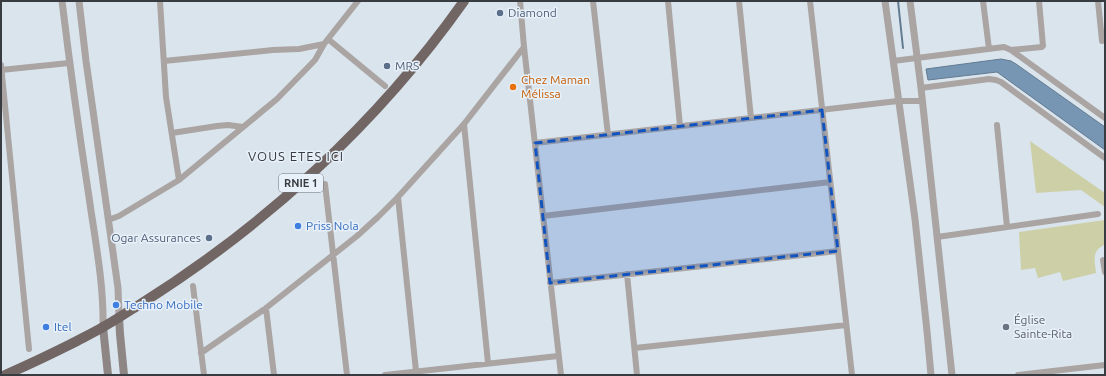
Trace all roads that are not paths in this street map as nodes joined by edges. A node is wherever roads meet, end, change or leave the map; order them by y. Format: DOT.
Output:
graph roads {
  1 [pos="62,1"];
  2 [pos="79,1"];
  3 [pos="160,1"];
  4 [pos="358,1"];
  5 [pos="464,1"];
  6 [pos="520,1"];
  7 [pos="594,1"];
  8 [pos="668,1"];
  9 [pos="739,1"];
  10 [pos="810,1"];
  11 [pos="885,1"];
  12 [pos="910,1"];
  13 [pos="983,1"];
  14 [pos="1039,1"];
  15 [pos="1098,1"];
  16 [pos="1102,41"];
  17 [pos="326,42"];
  18 [pos="524,47"];
  19 [pos="989,49"];
  20 [pos="1012,50"];
  21 [pos="917,58"];
  22 [pos="164,61"];
  23 [pos="893,61"];
  24 [pos="69,63"];
  25 [pos="1,65"];
  26 [pos="1,70"];
  27 [pos="385,86"];
  28 [pos="921,88"];
  29 [pos="898,101"];
  30 [pos="922,101"];
  31 [pos="822,110"];
  32 [pos="751,118"];
  33 [pos="1105,118"];
  34 [pos="464,124"];
  35 [pos="997,125"];
  36 [pos="680,126"];
  37 [pos="243,127"];
  38 [pos="172,133"];
  39 [pos="608,135"];
  40 [pos="535,144"];
  41 [pos="1105,158"];
  42 [pos="179,180"];
  43 [pos="830,182"];
  44 [pos="325,184"];
  45 [pos="398,197"];
  46 [pos="1098,214"];
  47 [pos="543,216"];
  48 [pos="108,220"];
  49 [pos="1007,227"];
  50 [pos="937,237"];
  51 [pos="838,251"];
  52 [pos="333,256"];
  53 [pos="1103,260"];
  54 [pos="1105,272"];
  55 [pos="627,274"];
  56 [pos="550,283"];
  57 [pos="193,286"];
  58 [pos="266,308"];
  59 [pos="119,317"];
  60 [pos="846,324"];
  61 [pos="103,327"];
  62 [pos="635,348"];
  63 [pos="29,349"];
  64 [pos="201,353"];
  65 [pos="558,356"];
  66 [pos="488,363"];
  67 [pos="1105,365"];
  68 [pos="416,371"];
  69 [pos="1051,373"];
  70 [pos="5,375"];
  71 [pos="108,375"];
  72 [pos="124,375"];
  73 [pos="204,375"];
  74 [pos="274,375"];
  75 [pos="347,375"];
  76 [pos="385,375"];
  77 [pos="561,375"];
  78 [pos="637,375"];
  79 [pos="852,375"];
  80 [pos="931,375"];
  81 [pos="952,375"];
  82 [pos="1018,375"];
  1 -- 24 [label="street"];
  2 -- 48 [label="street"];
  3 -- 22 [label="street"];
  4 -- 17 [label="street"];
  5 -- 59 [label="highway, RNIE 1"];
  6 -- 18 [label="street"];
  7 -- 39 [label="street"];
  8 -- 36 [label="street"];
  9 -- 32 [label="street"];
  10 -- 31 [label="street"];
  11 -- 23 [label="street"];
  12 -- 21 [label="street"];
  13 -- 19 [label="street"];
  14 -- 20 [label="street"];
  15 -- 16 [label="street"];
  17 -- 22 [label="street"];
  17 -- 27 [label="street"];
  17 -- 37 [label="street"];
  18 -- 34 [label="street"];
  18 -- 40 [label="street"];
  19 -- 20 [label="street"];
  19 -- 21 [label="street"];
  20 -- 33 [label="street"];
  21 -- 23 [label="street"];
  21 -- 28 [label="street"];
  22 -- 38 [label="street"];
  23 -- 29 [label="street"];
  24 -- 26 [label="street"];
  24 -- 61 [label="street"];
  25 -- 26 [label="street"];
  26 -- 63 [label="street"];
  28 -- 30 [label="street"];
  28 -- 41 [label="street"];
  29 -- 30 [label="street"];
  29 -- 31 [label="street"];
  29 -- 80 [label="street"];
  30 -- 50 [label="street"];
  31 -- 32 [label="street"];
  31 -- 43 [label="street"];
  32 -- 36 [label="street"];
  34 -- 45 [label="street"];
  34 -- 66 [label="street"];
  35 -- 49 [label="street"];
  36 -- 39 [label="street"];
  37 -- 38 [label="street"];
  37 -- 42 [label="street"];
  38 -- 42 [label="street"];
  39 -- 40 [label="street"];
  40 -- 47 [label="street"];
  42 -- 48 [label="street"];
  43 -- 47 [label="street"];
  43 -- 51 [label="street"];
  44 -- 52 [label="street"];
  45 -- 52 [label="street"];
  45 -- 68 [label="street"];
  46 -- 49 [label="street"];
  47 -- 56 [label="street"];
  48 -- 59 [label="street"];
  49 -- 50 [label="street"];
  50 -- 81 [label="street"];
  51 -- 55 [label="street"];
  51 -- 60 [label="street"];
  52 -- 58 [label="street"];
  52 -- 75 [label="street"];
  53 -- 54 [label="street"];
  55 -- 56 [label="street"];
  55 -- 62 [label="street"];
  56 -- 65 [label="street"];
  57 -- 64 [label="street"];
  58 -- 64 [label="street"];
  58 -- 74 [label="street"];
  59 -- 61 [label="highway, RNIE 1"];
  59 -- 72 [label="main road"];
  60 -- 62 [label="street"];
  60 -- 79 [label="street"];
  61 -- 70 [label="highway, RNIE 1"];
  61 -- 71 [label="main road"];
  62 -- 78 [label="street"];
  64 -- 73 [label="street"];
  65 -- 66 [label="street"];
  65 -- 77 [label="street"];
  66 -- 68 [label="street"];
  67 -- 69 [label="street"];
  68 -- 76 [label="street"];
  69 -- 82 [label="street"];
}
